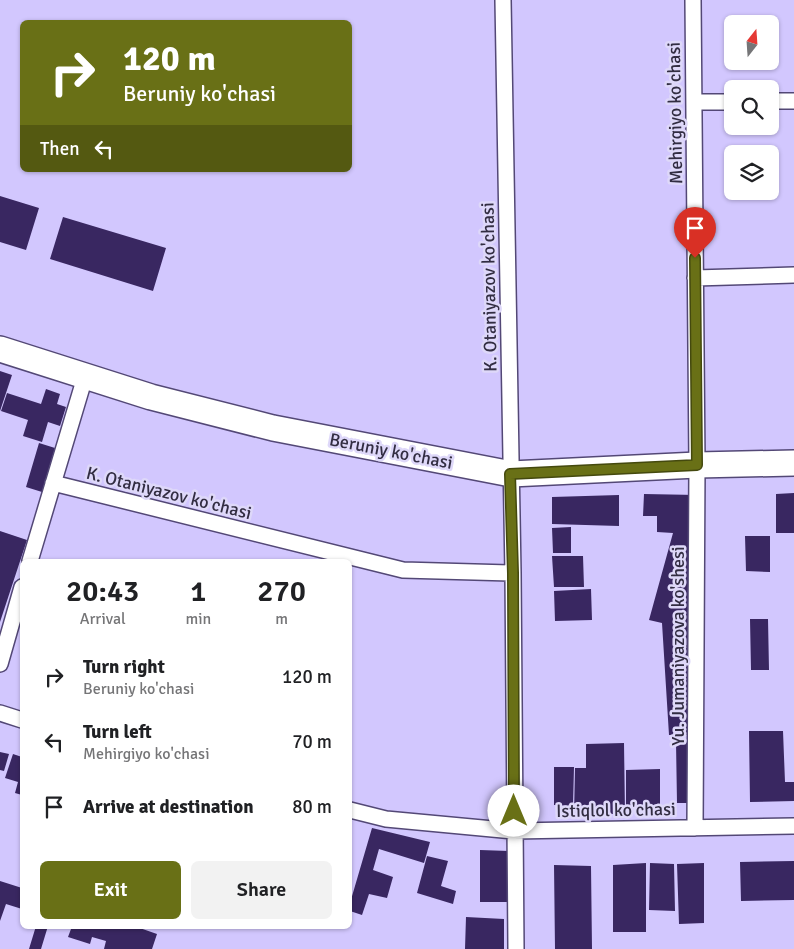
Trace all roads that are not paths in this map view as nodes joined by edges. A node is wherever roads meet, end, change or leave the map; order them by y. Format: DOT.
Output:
graph roads {
  1 [pos="503,0"];
  2 [pos="693,0"];
  3 [pos="779,101"];
  4 [pos="794,101"];
  5 [pos="694,102"];
  6 [pos="724,102"];
  7 [pos="794,275"];
  8 [pos="695,278"];
  9 [pos="0,349"];
  10 [pos="85,377"];
  11 [pos="794,463"];
  12 [pos="697,465"];
  13 [pos="510,474"];
  14 [pos="53,483"];
  15 [pos="31,559"];
  16 [pos="513,573"];
  17 [pos="20,594"];
  18 [pos="0,664"];
  19 [pos="0,713"];
  20 [pos="20,719"];
  21 [pos="352,810"];
  22 [pos="794,826"];
  23 [pos="696,828"];
  24 [pos="514,831"];
  25 [pos="516,949"];
  1 -- 13 [label="street, K. Otaniyazov ko'chasi"];
  2 -- 5 [label="street, Mehirgiyo ko'chasi"];
  3 -- 4 [label="street"];
  5 -- 6 [label="street"];
  5 -- 8 [label="street, Mehirgiyo ko'chasi"];
  7 -- 8 [label="street"];
  8 -- 12 [label="street, Mehirgiyo ko'chasi"];
  9 -- 10 [label="main road, Beruniy ko'chasi"];
  10 -- 13 [label="main road, Beruniy ko'chasi"];
  10 -- 14 [label="street"];
  11 -- 12 [label="main road, Beruniy ko'chasi"];
  12 -- 13 [label="main road, Beruniy ko'chasi"];
  12 -- 23 [label="street, Yu. Jumaniyazova ko'shesi"];
  13 -- 16 [label="street, K. Otaniyazov ko'chasi"];
  14 -- 15 [label="street"];
  14 -- 16 [label="street, K. Otaniyazov ko'chasi"];
  16 -- 24 [label="street, K. Otaniyazov ko'chasi"];
  17 -- 18 [label="street"];
  19 -- 20 [label="street"];
  21 -- 24 [label="street, Istiqlol ko'chasi"];
  22 -- 23 [label="street, Istiqlol ko'chasi"];
  23 -- 24 [label="street, Istiqlol ko'chasi"];
  24 -- 25 [label="street, K. Otaniyazov ko'chasi"];
}
